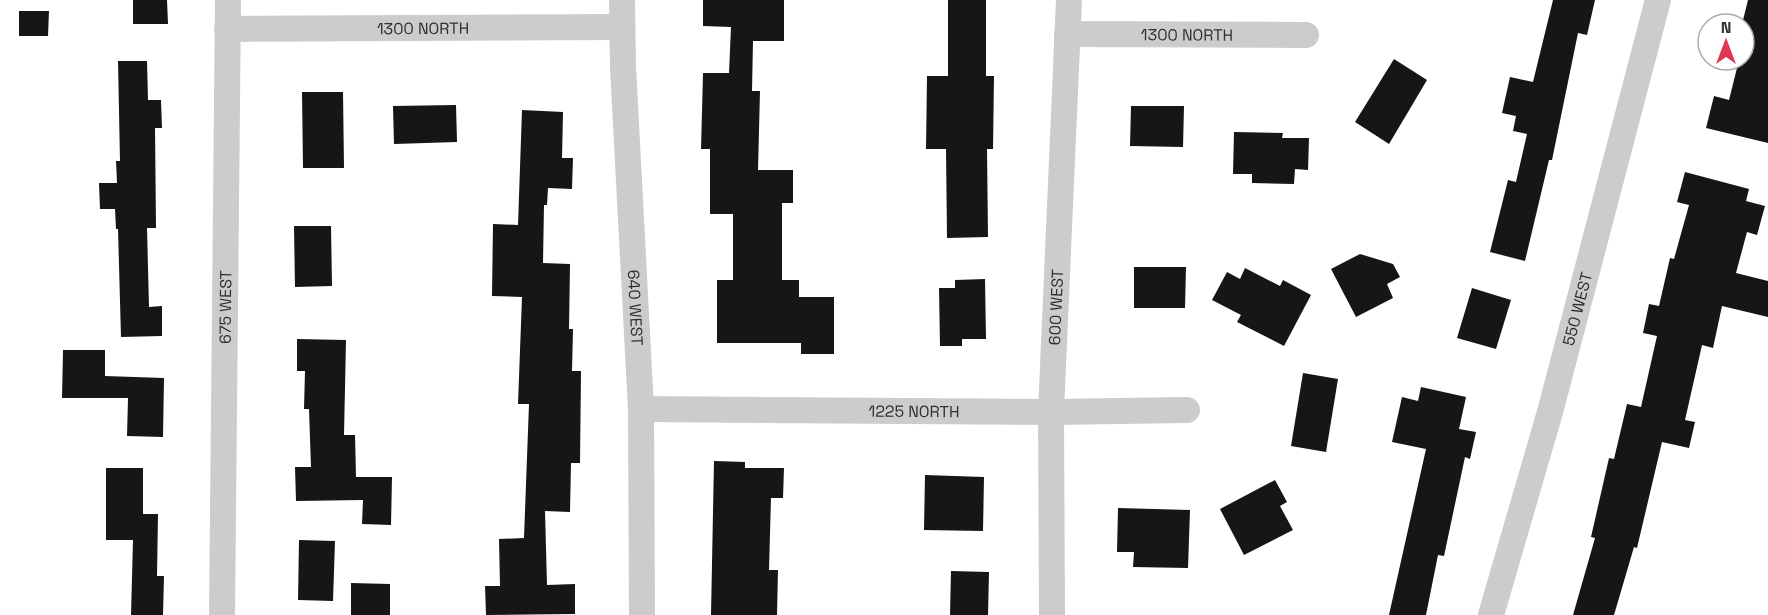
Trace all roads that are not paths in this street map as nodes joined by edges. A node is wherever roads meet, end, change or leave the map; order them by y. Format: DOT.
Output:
graph roads {
  1 [pos="228,0"];
  2 [pos="622,0"];
  3 [pos="1069,0"];
  4 [pos="1658,0"];
  5 [pos="621,27"];
  6 [pos="227,29"];
  7 [pos="1067,34"];
  8 [pos="1306,35"];
  9 [pos="641,409"];
  10 [pos="1187,410"];
  11 [pos="1051,412"];
  12 [pos="222,615"];
  13 [pos="642,615"];
  14 [pos="1052,615"];
  15 [pos="1491,615"];
  1 -- 6 [label="street, 675 WEST"];
  2 -- 5 [label="street, 640 WEST"];
  3 -- 7 [label="street, 600 WEST"];
  4 -- 15 [label="street, 550 WEST"];
  5 -- 6 [label="street, 1300 NORTH"];
  5 -- 9 [label="street, 640 WEST"];
  6 -- 12 [label="street, 675 WEST"];
  7 -- 8 [label="street, 1300 NORTH"];
  7 -- 11 [label="street, 600 WEST"];
  9 -- 11 [label="street, 1225 NORTH"];
  9 -- 13 [label="street, 640 WEST"];
  10 -- 11 [label="street, 1225 NORTH"];
  11 -- 14 [label="street, 600 WEST"];
}
